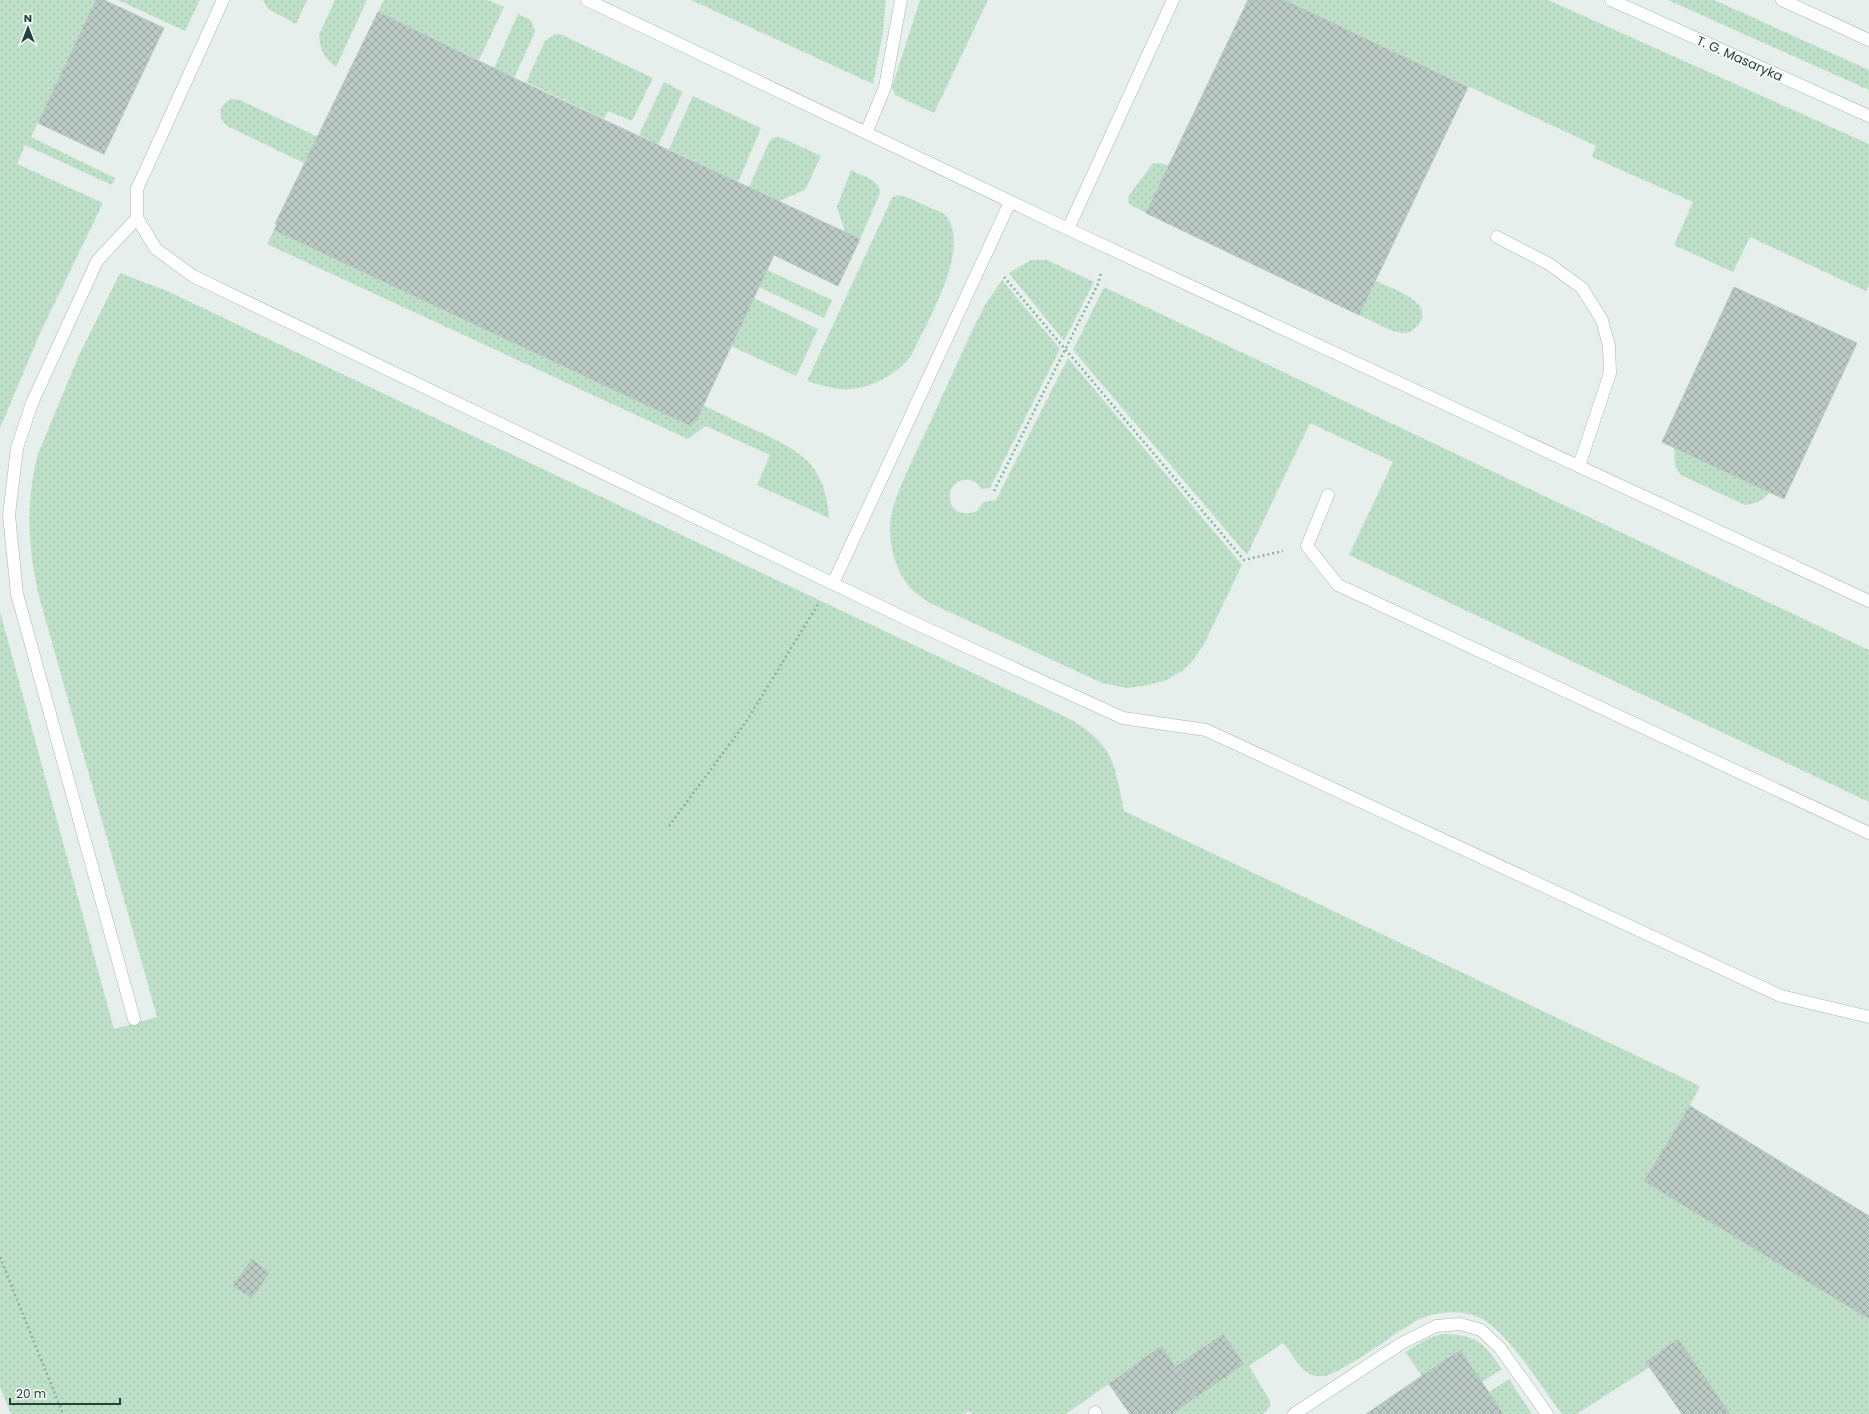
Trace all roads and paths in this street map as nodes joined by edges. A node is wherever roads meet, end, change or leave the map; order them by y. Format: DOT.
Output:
graph roads {
  1 [pos="223,0"];
  2 [pos="587,0"];
  3 [pos="901,0"];
  4 [pos="1173,0"];
  5 [pos="1611,0"];
  6 [pos="1782,0"];
  7 [pos="1869,40"];
  8 [pos="1869,116"];
  9 [pos="866,133"];
  10 [pos="1010,202"];
  11 [pos="137,218"];
  12 [pos="1068,229"];
  13 [pos="1497,237"];
  14 [pos="1110,248"];
  15 [pos="986,256"];
  16 [pos="1066,349"];
  17 [pos="1579,466"];
  18 [pos="994,491"];
  19 [pos="1328,495"];
  20 [pos="1307,546"];
  21 [pos="834,580"];
  22 [pos="1869,602"];
  23 [pos="669,826"];
  24 [pos="1869,833"];
  25 [pos="1869,1017"];
  26 [pos="134,1019"];
  27 [pos="0,1257"];
  28 [pos="63,1414"];
  29 [pos="1294,1414"];
  30 [pos="1547,1414"];
  1 -- 11 [label="street"];
  2 -- 9 [label="street"];
  3 -- 9 [label="street"];
  4 -- 12 [label="street"];
  5 -- 8 [label="street, T. G. Masaryka"];
  6 -- 7 [label="street"];
  9 -- 10 [label="street"];
  10 -- 12 [label="street"];
  10 -- 15 [label="street"];
  11 -- 21 [label="street"];
  11 -- 26 [label="street"];
  12 -- 14 [label="street"];
  13 -- 17 [label="street"];
  14 -- 16 [label="path"];
  14 -- 17 [label="street"];
  15 -- 16 [label="path"];
  15 -- 21 [label="street"];
  16 -- 18 [label="path"];
  16 -- 20 [label="path"];
  17 -- 22 [label="street"];
  19 -- 20 [label="street"];
  20 -- 24 [label="street"];
  21 -- 23 [label="path"];
  21 -- 25 [label="street"];
  27 -- 28 [label="path"];
  29 -- 30 [label="street"];
}
